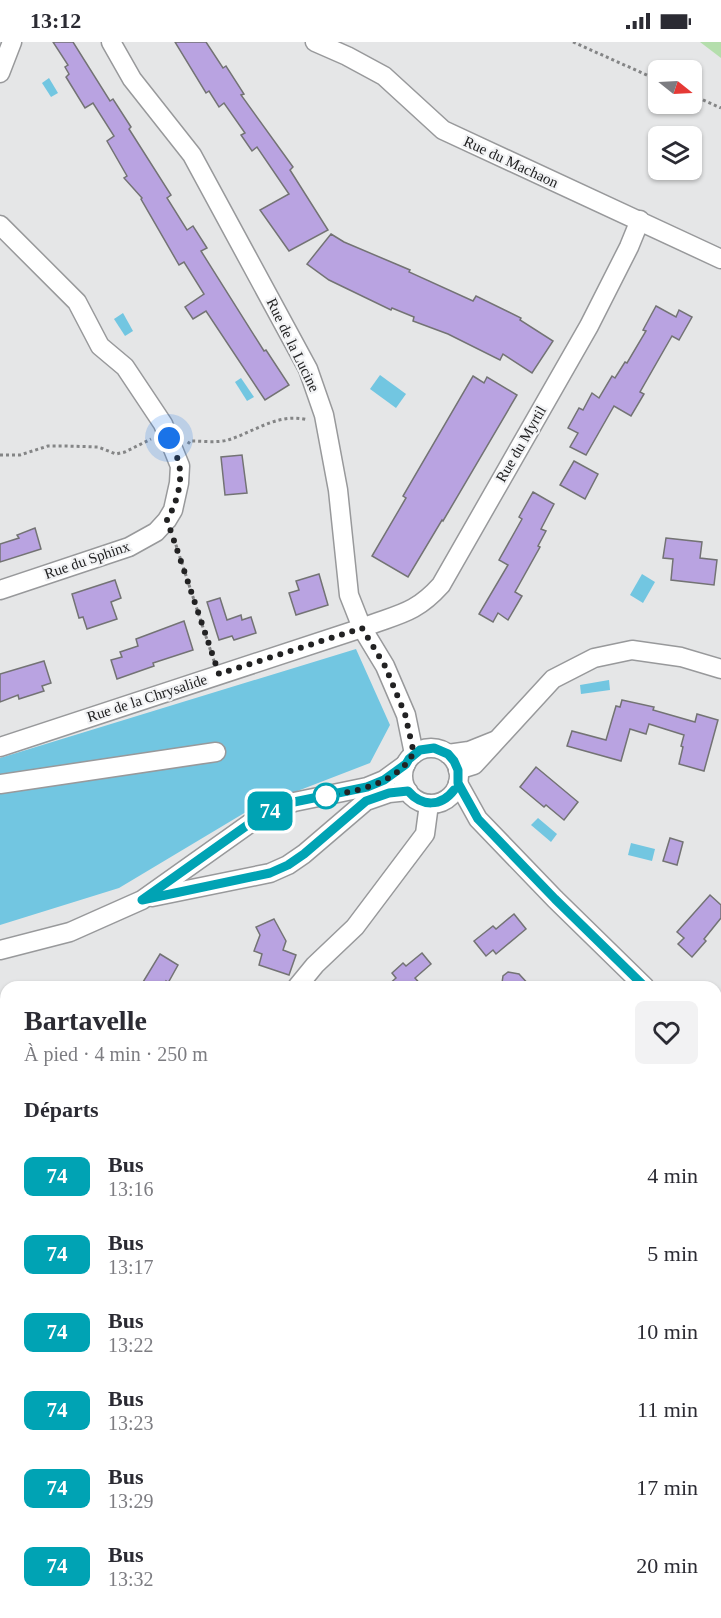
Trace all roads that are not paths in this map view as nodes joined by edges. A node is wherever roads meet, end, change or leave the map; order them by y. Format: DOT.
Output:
graph roads {
  1 [pos="12,42"];
  2 [pos="111,42"];
  3 [pos="315,42"];
  4 [pos="0,74"];
  5 [pos="640,220"];
  6 [pos="0,225"];
  7 [pos="721,259"];
  8 [pos="0,590"];
  9 [pos="362,628"];
  10 [pos="721,669"];
  11 [pos="405,714"];
  12 [pos="0,747"];
  13 [pos="216,752"];
  14 [pos="410,759"];
  15 [pos="449,764"];
  16 [pos="0,784"];
  17 [pos="408,791"];
  18 [pos="435,803"];
  19 [pos="478,819"];
  20 [pos="142,900"];
  21 [pos="0,950"];
  22 [pos="302,981"];
  23 [pos="639,981"];
  1 -- 4 [label="street"];
  2 -- 9 [label="street, Rue de la Lucine"];
  3 -- 5 [label="street, Rue du Machaon"];
  5 -- 7 [label="street, Rue du Machaon"];
  5 -- 9 [label="street, Rue du Myrtil"];
  6 -- 8 [label="street, Rue du Sphinx"];
  9 -- 11 [label="street, Rue de la Lucine"];
  9 -- 12 [label="street, Rue de la Chrysalide"];
  10 -- 15 [label="street"];
  11 -- 14 [label="street, Rue de la Lucine"];
  11 -- 15 [label="street, Rue de la Lucine"];
  13 -- 16 [label="street"];
  14 -- 15 [label="street"];
  14 -- 17 [label="street"];
  14 -- 20 [label="street"];
  15 -- 18 [label="street"];
  15 -- 19 [label="street, Rue de la Lucine"];
  17 -- 18 [label="street"];
  17 -- 20 [label="street"];
  18 -- 19 [label="street"];
  18 -- 22 [label="street"];
  19 -- 23 [label="street"];
  20 -- 21 [label="street"];
}
